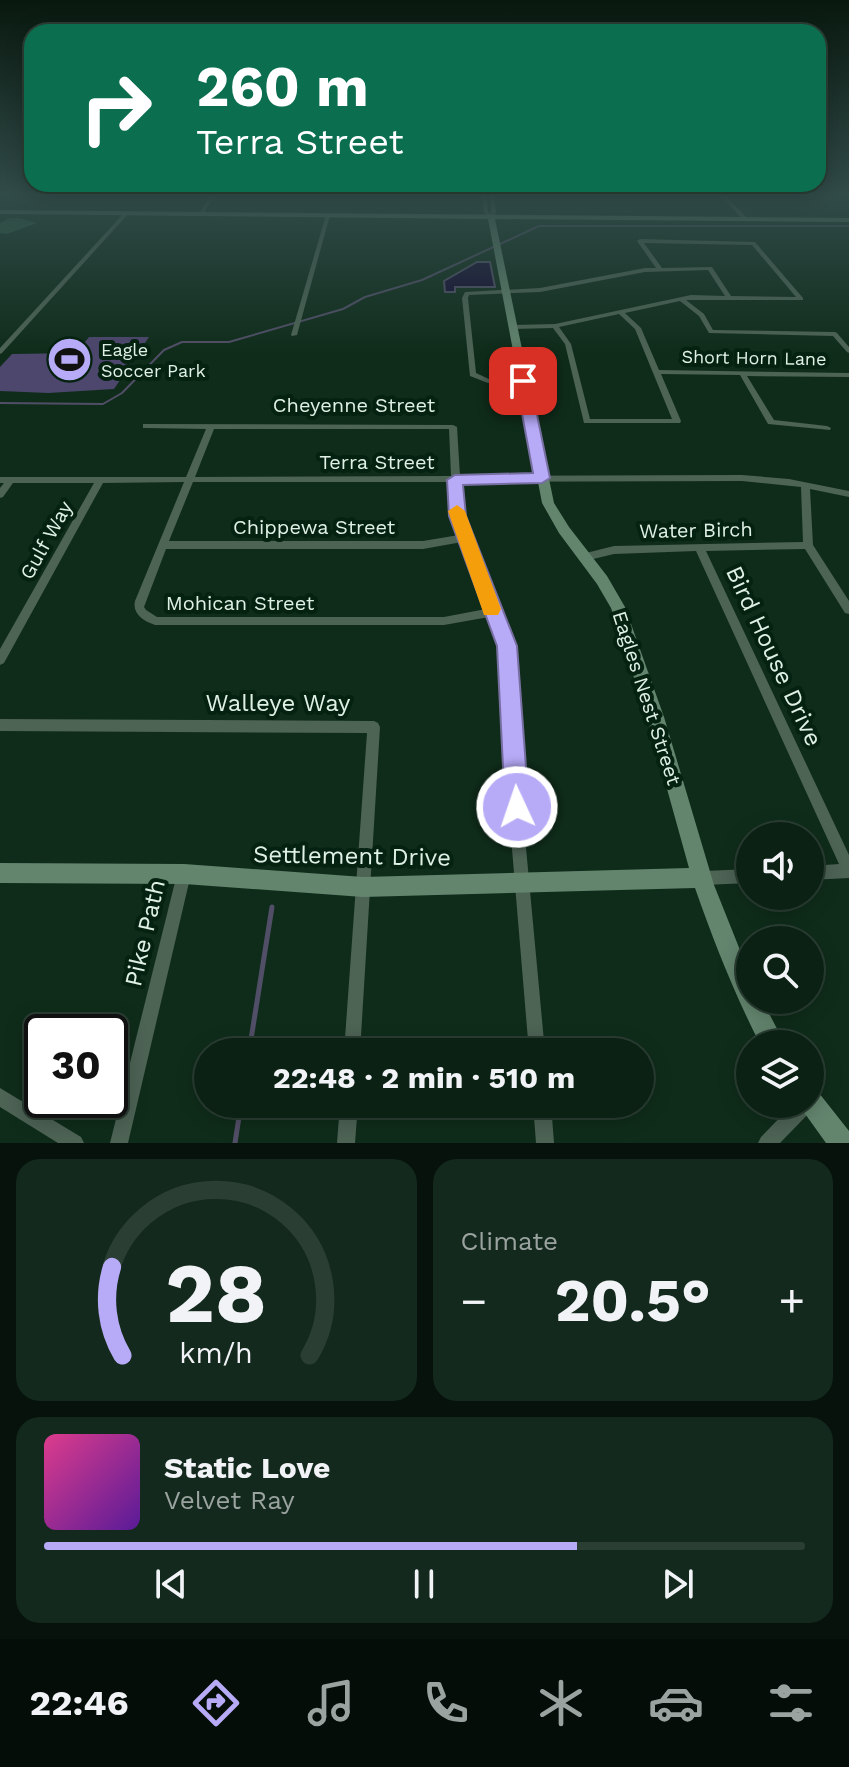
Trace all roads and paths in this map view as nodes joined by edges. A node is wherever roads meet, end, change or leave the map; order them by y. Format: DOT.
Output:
graph roads {
  1 [pos="96,247"];
  2 [pos="319,247"];
  3 [pos="497,247"];
  4 [pos="644,247"];
  5 [pos="757,247"];
  6 [pos="659,268"];
  7 [pos="505,291"];
  8 [pos="729,297"];
  9 [pos="681,299"];
  10 [pos="620,312"];
  11 [pos="555,326"];
  12 [pos="513,327"];
  13 [pos="294,335"];
  14 [pos="849,351"];
  15 [pos="0,352"];
  16 [pos="658,372"];
  17 [pos="743,374"];
  18 [pos="849,375"];
  19 [pos="523,381"];
  20 [pos="146,426"];
  21 [pos="211,427"];
  22 [pos="827,428"];
  23 [pos="542,478"];
  24 [pos="11,479"];
  25 [pos="0,480"];
  26 [pos="100,480"];
  27 [pos="188,480"];
  28 [pos="455,480"];
  29 [pos="805,485"];
  30 [pos="849,494"];
  31 [pos="0,495"];
  32 [pos="465,538"];
  33 [pos="162,545"];
  34 [pos="808,545"];
  35 [pos="699,547"];
  36 [pos="585,557"];
  37 [pos="849,610"];
  38 [pos="492,612"];
  39 [pos="0,660"];
  40 [pos="0,725"];
  41 [pos="849,871"];
  42 [pos="824,872"];
  43 [pos="0,873"];
  44 [pos="184,874"];
  45 [pos="736,877"];
  46 [pos="704,878"];
  47 [pos="522,883"];
  48 [pos="363,887"];
  49 [pos="766,1030"];
  50 [pos="353,1038"];
  51 [pos="536,1038"];
  52 [pos="0,1097"];
  53 [pos="348,1118"];
  54 [pos="543,1118"];
  55 [pos="793,1118"];
  56 [pos="821,1118"];
  57 [pos="75,1143"];
  58 [pos="119,1143"];
  59 [pos="346,1143"];
  60 [pos="545,1143"];
  61 [pos="767,1143"];
  62 [pos="842,1143"];
  1 -- 15 [label="street"];
  2 -- 13 [label="street"];
  3 -- 7 [label="street, Eagles Nest Street"];
  4 -- 6 [label="street"];
  5 -- 8 [label="street"];
  6 -- 7 [label="street"];
  6 -- 8 [label="street"];
  7 -- 12 [label="street, Eagles Nest Street"];
  7 -- 19 [label="street"];
  8 -- 9 [label="street"];
  9 -- 10 [label="street"];
  9 -- 14 [label="street"];
  10 -- 11 [label="street"];
  10 -- 16 [label="street"];
  11 -- 12 [label="street"];
  11 -- 16 [label="street"];
  12 -- 19 [label="street, Eagles Nest Street"];
  16 -- 17 [label="street, Short Horn Lane"];
  17 -- 18 [label="street, Short Horn Lane"];
  17 -- 22 [label="street"];
  19 -- 23 [label="street, Eagles Nest Street"];
  20 -- 21 [label="street, Cheyenne Street"];
  21 -- 27 [label="street, Mohican Street"];
  21 -- 28 [label="street, Cheyenne Street"];
  23 -- 28 [label="street, Terra Street"];
  23 -- 29 [label="street, Terra Street"];
  23 -- 36 [label="street, Eagles Nest Street"];
  24 -- 25 [label="street, Terra Street"];
  24 -- 26 [label="street, Terra Street"];
  24 -- 31 [label="street"];
  26 -- 27 [label="street, Terra Street"];
  26 -- 39 [label="street, Gulf Way"];
  27 -- 28 [label="street, Terra Street"];
  27 -- 33 [label="street, Mohican Street"];
  28 -- 32 [label="street, Cheyenne Street"];
  29 -- 30 [label="street, Terra Street"];
  29 -- 34 [label="street"];
  32 -- 33 [label="street, Chippewa Street"];
  32 -- 38 [label="street, Cheyenne Street"];
  33 -- 38 [label="street, Mohican Street"];
  34 -- 35 [label="street, Water Birch"];
  34 -- 37 [label="street"];
  35 -- 36 [label="street, Water Birch"];
  35 -- 41 [label="street, Bird House Drive"];
  36 -- 46 [label="street, Eagles Nest Street"];
  38 -- 47 [label="street, Cheyenne Street"];
  40 -- 48 [label="street, Walleye Way"];
  41 -- 42 [label="street"];
  43 -- 44 [label="street, Settlement Drive"];
  44 -- 48 [label="street, Settlement Drive"];
  44 -- 58 [label="street, Pike Path"];
  45 -- 46 [label="street, Settlement Drive"];
  46 -- 47 [label="street, Settlement Drive"];
  46 -- 49 [label="street, Eagles Nest Street"];
  47 -- 48 [label="street, Settlement Drive"];
  47 -- 51 [label="street, Cheyenne Street"];
  48 -- 50 [label="street, Walleye Way"];
  52 -- 57 [label="street"];
  53 -- 59 [label="street"];
  54 -- 60 [label="street"];
  55 -- 61 [label="street"];
  56 -- 62 [label="street"];
}
